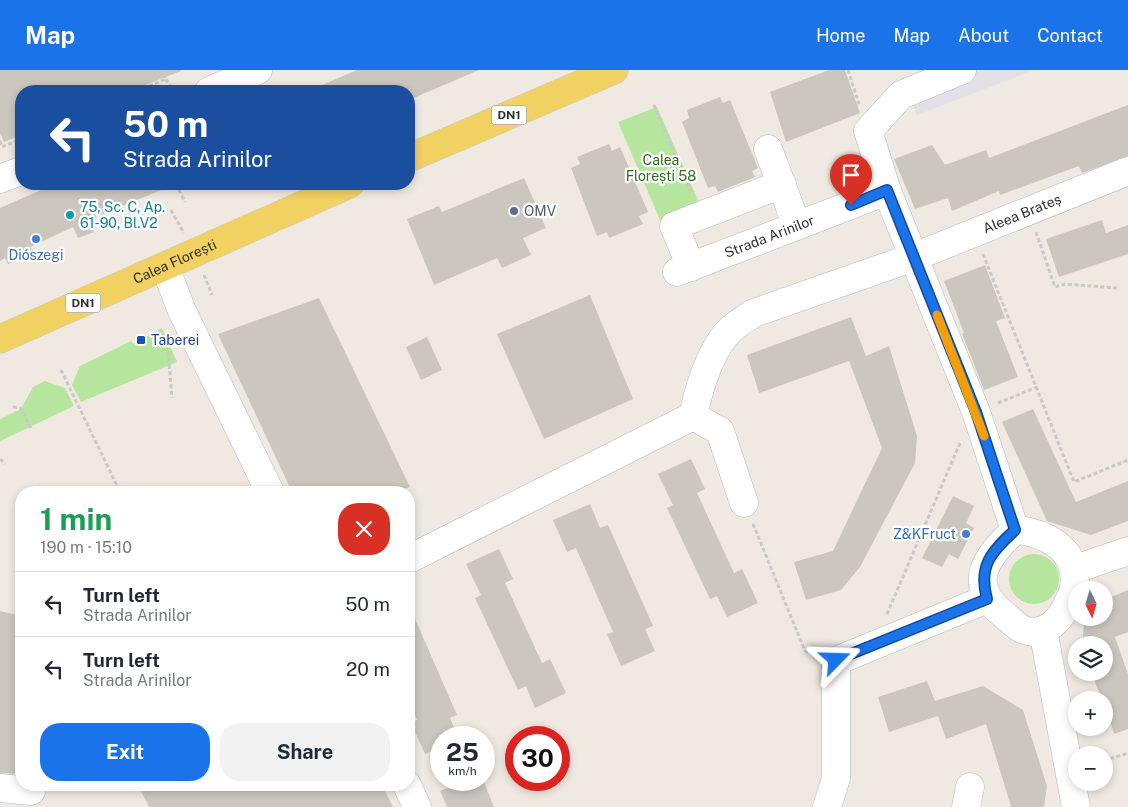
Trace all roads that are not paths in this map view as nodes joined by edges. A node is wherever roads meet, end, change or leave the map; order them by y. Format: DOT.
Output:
graph roads {
  1 [pos="258,70"];
  2 [pos="614,70"];
  3 [pos="962,70"];
  4 [pos="223,85"];
  5 [pos="768,149"];
  6 [pos="415,155"];
  7 [pos="1128,171"];
  8 [pos="15,174"];
  9 [pos="0,180"];
  10 [pos="782,184"];
  11 [pos="337,190"];
  12 [pos="887,190"];
  13 [pos="797,226"];
  14 [pos="914,256"];
  15 [pos="165,267"];
  16 [pos="0,339"];
  17 [pos="693,416"];
  18 [pos="267,486"];
  19 [pos="744,503"];
  20 [pos="1015,530"];
  21 [pos="1128,551"];
  22 [pos="415,556"];
  23 [pos="1075,569"];
  24 [pos="987,599"];
  25 [pos="1043,630"];
  26 [pos="0,788"];
  27 [pos="15,789"];
  28 [pos="410,791"];
  29 [pos="417,807"];
  30 [pos="827,807"];
  31 [pos="1076,807"];
  1 -- 4 [label="street"];
  2 -- 6 [label="main road, DN1"];
  3 -- 12 [label="street"];
  5 -- 10 [label="street"];
  7 -- 14 [label="street, Aleea Brateș"];
  8 -- 9 [label="street"];
  10 -- 13 [label="street"];
  10 -- 13 [label="street, Strada Arinilor"];
  11 -- 15 [label="main road, Calea Florești / DN1"];
  12 -- 13 [label="street, Strada Arinilor"];
  12 -- 14 [label="street"];
  14 -- 17 [label="street, Aleea Brateș"];
  14 -- 20 [label="street"];
  15 -- 16 [label="main road, Calea Florești / DN1"];
  15 -- 18 [label="street"];
  17 -- 19 [label="street"];
  17 -- 22 [label="street"];
  20 -- 23 [label="street"];
  20 -- 24 [label="street"];
  21 -- 23 [label="street"];
  23 -- 25 [label="street"];
  24 -- 25 [label="street"];
  24 -- 30 [label="street"];
  25 -- 31 [label="street"];
  26 -- 27 [label="street"];
  28 -- 29 [label="street"];
}
